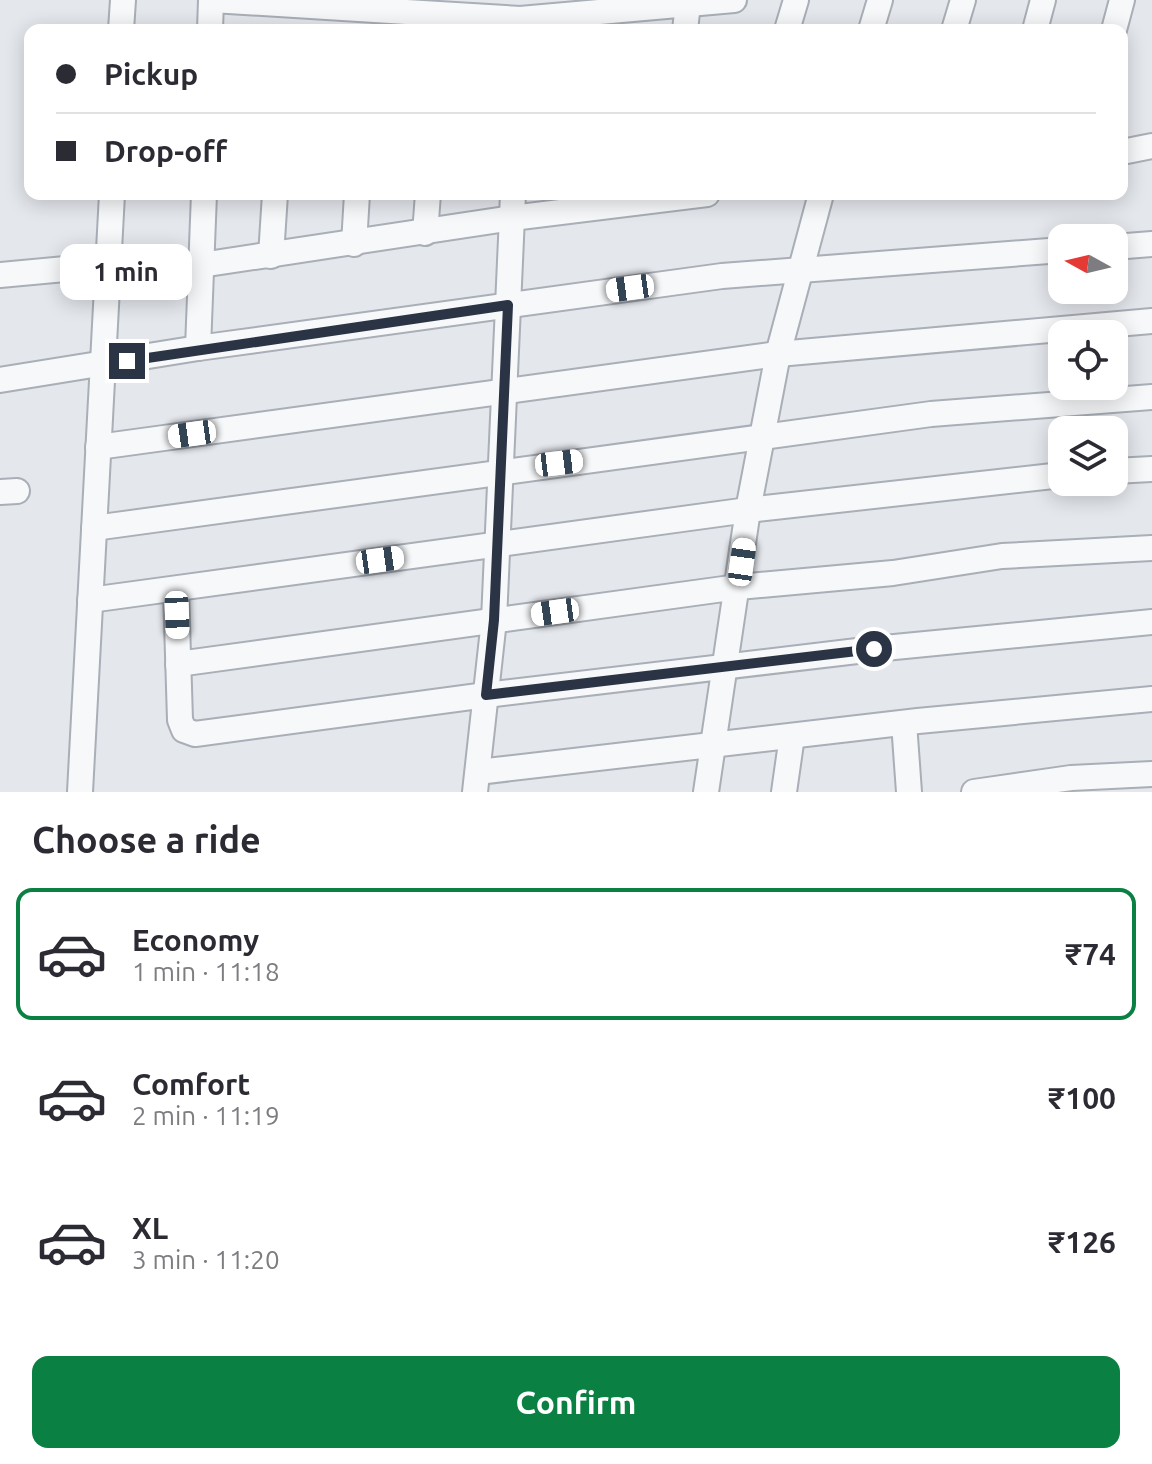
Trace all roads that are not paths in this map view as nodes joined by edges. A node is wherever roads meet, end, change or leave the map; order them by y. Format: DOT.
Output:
graph roads {
  1 [pos="123,0"];
  2 [pos="212,0"];
  3 [pos="734,0"];
  4 [pos="796,0"];
  5 [pos="880,0"];
  6 [pos="963,0"];
  7 [pos="1043,0"];
  8 [pos="1122,0"];
  9 [pos="688,4"];
  10 [pos="288,5"];
  11 [pos="520,16"];
  12 [pos="606,20"];
  13 [pos="368,21"];
  14 [pos="440,23"];
  15 [pos="121,24"];
  16 [pos="210,24"];
  17 [pos="286,24"];
  18 [pos="686,24"];
  19 [pos="789,24"];
  20 [pos="873,24"];
  21 [pos="956,24"];
  22 [pos="1037,24"];
  23 [pos="1116,24"];
  24 [pos="1152,146"];
  25 [pos="1128,151"];
  26 [pos="112,200"];
  27 [pos="204,200"];
  28 [pos="275,200"];
  29 [pos="357,200"];
  30 [pos="428,200"];
  31 [pos="819,200"];
  32 [pos="595,201"];
  33 [pos="512,206"];
  34 [pos="425,233"];
  35 [pos="354,244"];
  36 [pos="1152,244"];
  37 [pos="1128,246"];
  38 [pos="1048,251"];
  39 [pos="271,256"];
  40 [pos="108,265"];
  41 [pos="201,265"];
  42 [pos="801,269"];
  43 [pos="0,275"];
  44 [pos="508,305"];
  45 [pos="1152,321"];
  46 [pos="198,348"];
  47 [pos="778,354"];
  48 [pos="103,365"];
  49 [pos="0,380"];
  50 [pos="504,392"];
  51 [pos="1152,397"];
  52 [pos="762,436"];
  53 [pos="98,447"];
  54 [pos="1152,469"];
  55 [pos="1128,470"];
  56 [pos="500,471"];
  57 [pos="1048,477"];
  58 [pos="748,510"];
  59 [pos="94,528"];
  60 [pos="497,543"];
  61 [pos="1152,548"];
  62 [pos="738,587"];
  63 [pos="176,590"];
  64 [pos="90,600"];
  65 [pos="494,620"];
  66 [pos="1152,622"];
  67 [pos="178,664"];
  68 [pos="724,667"];
  69 [pos="486,695"];
  70 [pos="1152,699"];
  71 [pos="904,723"];
  72 [pos="792,736"];
  73 [pos="713,744"];
  74 [pos="1152,774"];
  75 [pos="476,782"];
  76 [pos="80,792"];
  77 [pos="706,792"];
  78 [pos="784,792"];
  79 [pos="909,792"];
  80 [pos="974,792"];
  1 -- 15 [label="street"];
  2 -- 10 [label="street"];
  2 -- 16 [label="street"];
  3 -- 9 [label="street"];
  4 -- 19 [label="street"];
  5 -- 20 [label="street"];
  6 -- 21 [label="street"];
  7 -- 22 [label="street"];
  8 -- 23 [label="street"];
  9 -- 12 [label="street"];
  9 -- 18 [label="street"];
  10 -- 13 [label="street"];
  10 -- 17 [label="street"];
  11 -- 12 [label="street"];
  11 -- 14 [label="street"];
  13 -- 14 [label="street"];
  24 -- 25 [label="street"];
  26 -- 40 [label="street"];
  27 -- 41 [label="street"];
  28 -- 39 [label="street"];
  29 -- 35 [label="street"];
  30 -- 34 [label="street"];
  31 -- 42 [label="street"];
  32 -- 33 [label="street"];
  33 -- 34 [label="street"];
  33 -- 44 [label="street"];
  34 -- 35 [label="street"];
  35 -- 39 [label="street"];
  36 -- 37 [label="street"];
  38 -- 42 [label="street"];
  39 -- 41 [label="street"];
  40 -- 41 [label="street"];
  40 -- 43 [label="street"];
  40 -- 48 [label="street"];
  41 -- 46 [label="street"];
  42 -- 44 [label="street"];
  42 -- 47 [label="street"];
  44 -- 46 [label="street"];
  44 -- 50 [label="street"];
  45 -- 47 [label="street"];
  46 -- 48 [label="street"];
  47 -- 50 [label="street"];
  47 -- 52 [label="street"];
  48 -- 49 [label="street"];
  48 -- 53 [label="street"];
  50 -- 53 [label="street"];
  50 -- 56 [label="street"];
  51 -- 52 [label="street"];
  52 -- 56 [label="street"];
  52 -- 58 [label="street"];
  53 -- 59 [label="street"];
  54 -- 55 [label="street"];
  56 -- 59 [label="street"];
  56 -- 60 [label="street"];
  57 -- 58 [label="street"];
  58 -- 60 [label="street"];
  58 -- 62 [label="street"];
  59 -- 64 [label="street"];
  60 -- 63 [label="street"];
  60 -- 65 [label="street"];
  61 -- 62 [label="street"];
  62 -- 65 [label="street"];
  62 -- 68 [label="street"];
  63 -- 64 [label="street"];
  63 -- 67 [label="street"];
  64 -- 76 [label="street"];
  65 -- 67 [label="street"];
  65 -- 69 [label="street"];
  66 -- 68 [label="street"];
  67 -- 69 [label="street"];
  68 -- 69 [label="street"];
  68 -- 73 [label="street"];
  69 -- 75 [label="street"];
  70 -- 71 [label="street"];
  71 -- 72 [label="street"];
  71 -- 79 [label="street"];
  72 -- 73 [label="street"];
  72 -- 78 [label="street"];
  73 -- 75 [label="street"];
  73 -- 77 [label="street"];
  74 -- 80 [label="street"];
}
